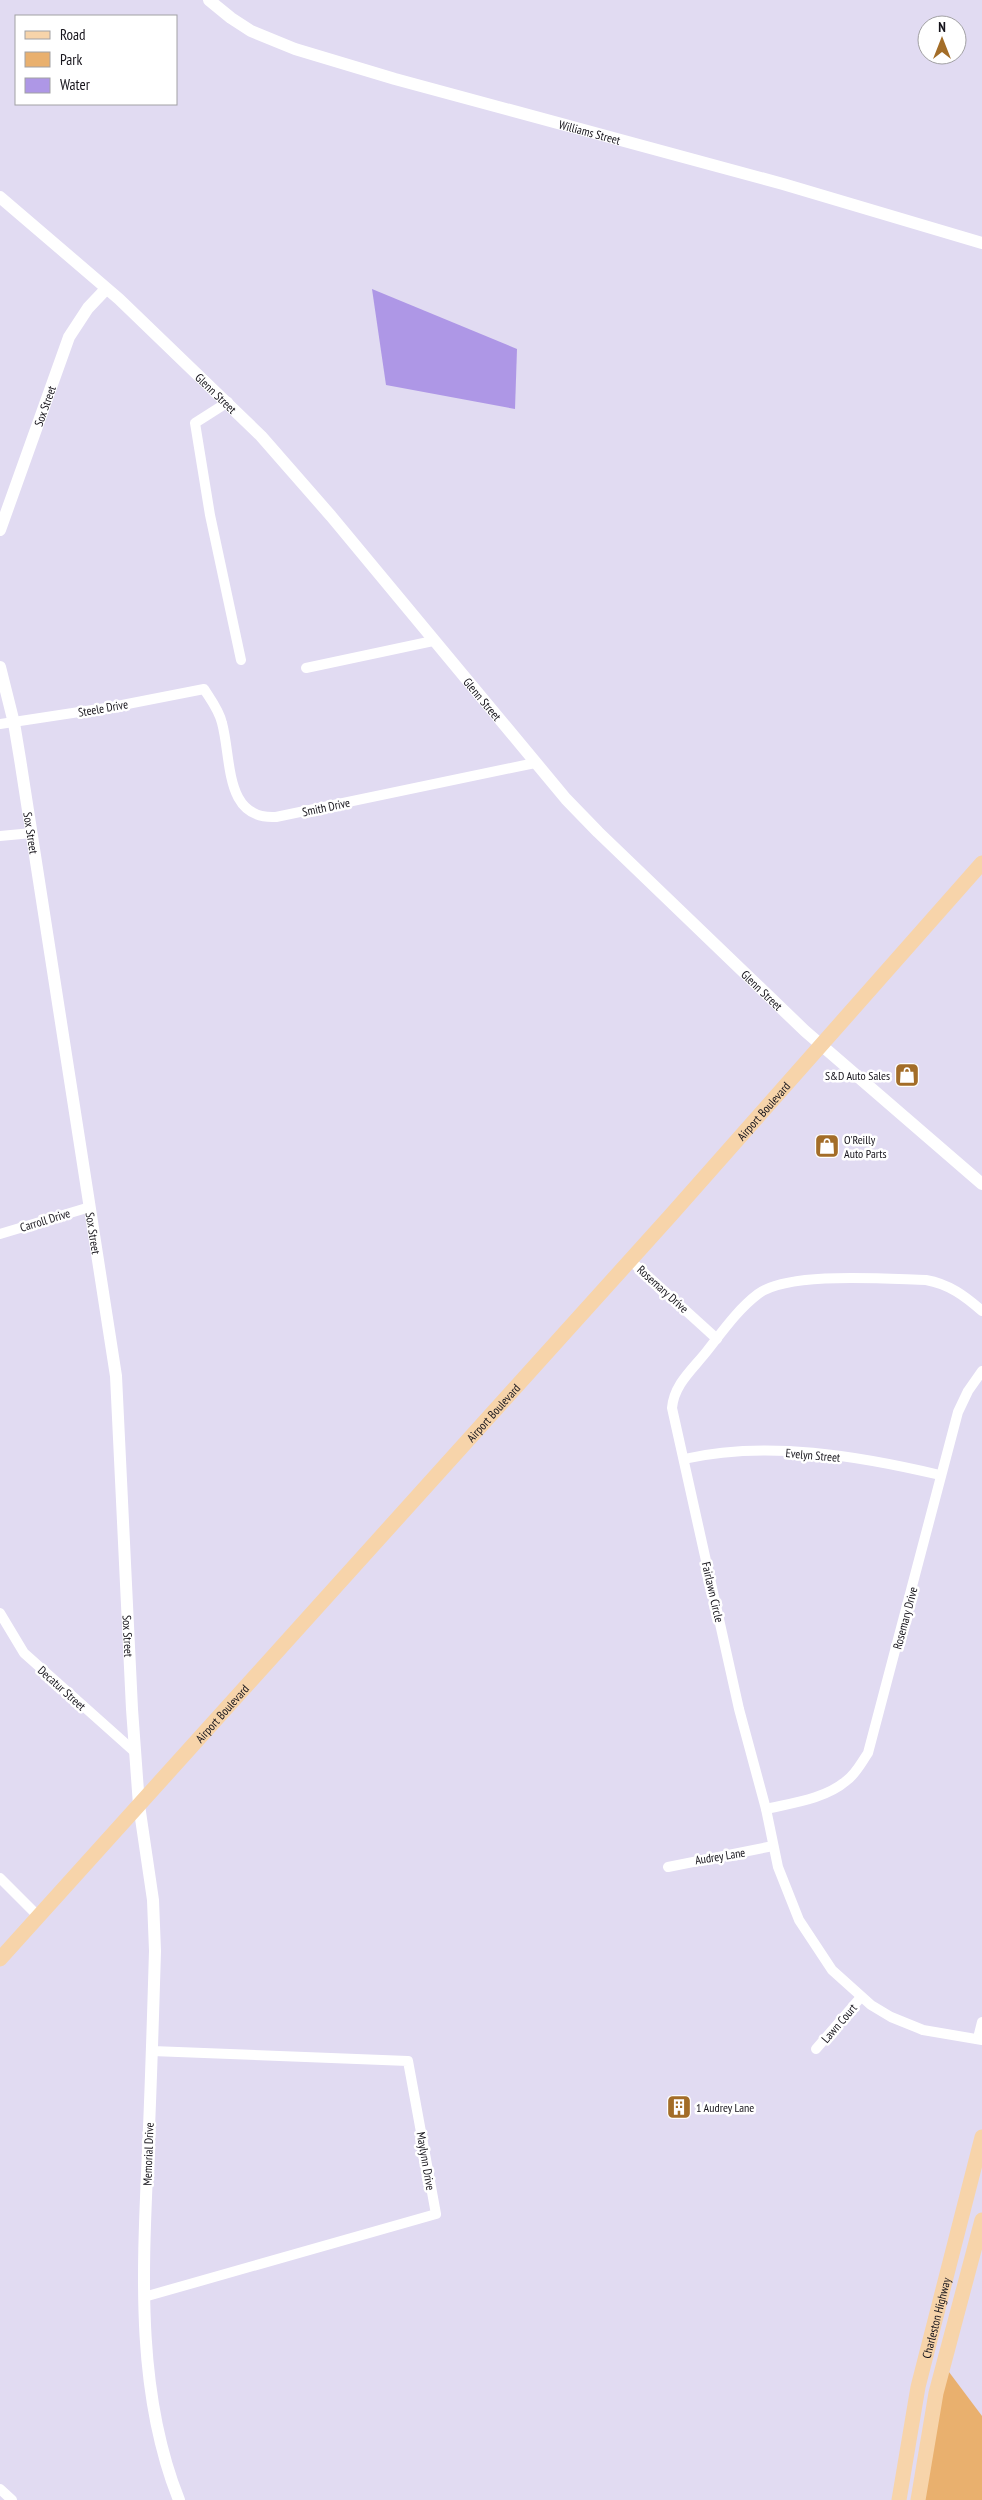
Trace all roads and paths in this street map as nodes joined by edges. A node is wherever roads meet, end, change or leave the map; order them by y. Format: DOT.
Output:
graph roads {
  1 [pos="209,0"];
  2 [pos="0,197"];
  3 [pos="982,243"];
  4 [pos="106,289"];
  5 [pos="228,402"];
  6 [pos="0,530"];
  7 [pos="433,641"];
  8 [pos="241,660"];
  9 [pos="0,667"];
  10 [pos="306,668"];
  11 [pos="204,689"];
  12 [pos="14,723"];
  13 [pos="0,724"];
  14 [pos="535,763"];
  15 [pos="32,833"];
  16 [pos="0,836"];
  17 [pos="982,863"];
  18 [pos="821,1046"];
  19 [pos="982,1184"];
  20 [pos="90,1207"];
  21 [pos="0,1234"];
  22 [pos="630,1260"];
  23 [pos="982,1311"];
  24 [pos="717,1339"];
  25 [pos="982,1371"];
  26 [pos="684,1459"];
  27 [pos="940,1475"];
  28 [pos="0,1612"];
  29 [pos="136,1753"];
  30 [pos="139,1805"];
  31 [pos="766,1809"];
  32 [pos="773,1846"];
  33 [pos="668,1867"];
  34 [pos="0,1878"];
  35 [pos="38,1916"];
  36 [pos="0,1959"];
  37 [pos="861,1997"];
  38 [pos="982,2022"];
  39 [pos="980,2039"];
  40 [pos="816,2049"];
  41 [pos="152,2051"];
  42 [pos="982,2137"];
  43 [pos="982,2220"];
  44 [pos="144,2297"];
  45 [pos="0,2489"];
  46 [pos="12,2500"];
  47 [pos="179,2500"];
  48 [pos="898,2500"];
  49 [pos="918,2500"];
  1 -- 3 [label="street, Williams Street"];
  2 -- 4 [label="street, Glenn Street"];
  4 -- 5 [label="street, Glenn Street"];
  4 -- 6 [label="street, Sox Street"];
  5 -- 7 [label="street, Glenn Street"];
  5 -- 8 [label="street"];
  7 -- 10 [label="street"];
  7 -- 14 [label="street, Glenn Street"];
  9 -- 12 [label="street, Sox Street"];
  11 -- 12 [label="street, Steele Drive"];
  11 -- 14 [label="street, Smith Drive"];
  12 -- 13 [label="street, Steele Drive"];
  12 -- 15 [label="street, Sox Street"];
  14 -- 18 [label="street, Glenn Street"];
  15 -- 16 [label="street"];
  15 -- 20 [label="street, Sox Street"];
  17 -- 18 [label="main road, Airport Boulevard"];
  18 -- 19 [label="street, Glenn Street"];
  18 -- 22 [label="main road, Airport Boulevard"];
  20 -- 21 [label="street, Carroll Drive"];
  20 -- 29 [label="street, Sox Street"];
  22 -- 24 [label="street, Rosemary Drive"];
  22 -- 30 [label="main road, Airport Boulevard"];
  23 -- 24 [label="street, Fairlawn Circle"];
  24 -- 26 [label="street, Fairlawn Circle"];
  25 -- 27 [label="street, Rosemary Drive"];
  26 -- 27 [label="street, Evelyn Street"];
  26 -- 31 [label="street, Fairlawn Circle"];
  27 -- 31 [label="street, Rosemary Drive"];
  28 -- 29 [label="street, Decatur Street"];
  29 -- 30 [label="street, Sox Street"];
  30 -- 35 [label="main road, Airport Boulevard"];
  30 -- 41 [label="street, Memorial Drive"];
  31 -- 32 [label="street, Fairlawn Circle"];
  32 -- 33 [label="street, Audrey Lane"];
  32 -- 37 [label="street, Fairlawn Circle"];
  34 -- 35 [label="street"];
  35 -- 36 [label="main road, Airport Boulevard"];
  37 -- 39 [label="street, Fairlawn Circle"];
  37 -- 40 [label="street, Lawn Court"];
  38 -- 39 [label="street"];
  41 -- 44 [label="street, Memorial Drive"];
  41 -- 44 [label="street, Maylynn Drive"];
  42 -- 48 [label="main road, Charleston Highway"];
  43 -- 49 [label="main road, Charleston Highway"];
  44 -- 47 [label="street, Memorial Drive"];
  45 -- 46 [label="street"];
}
